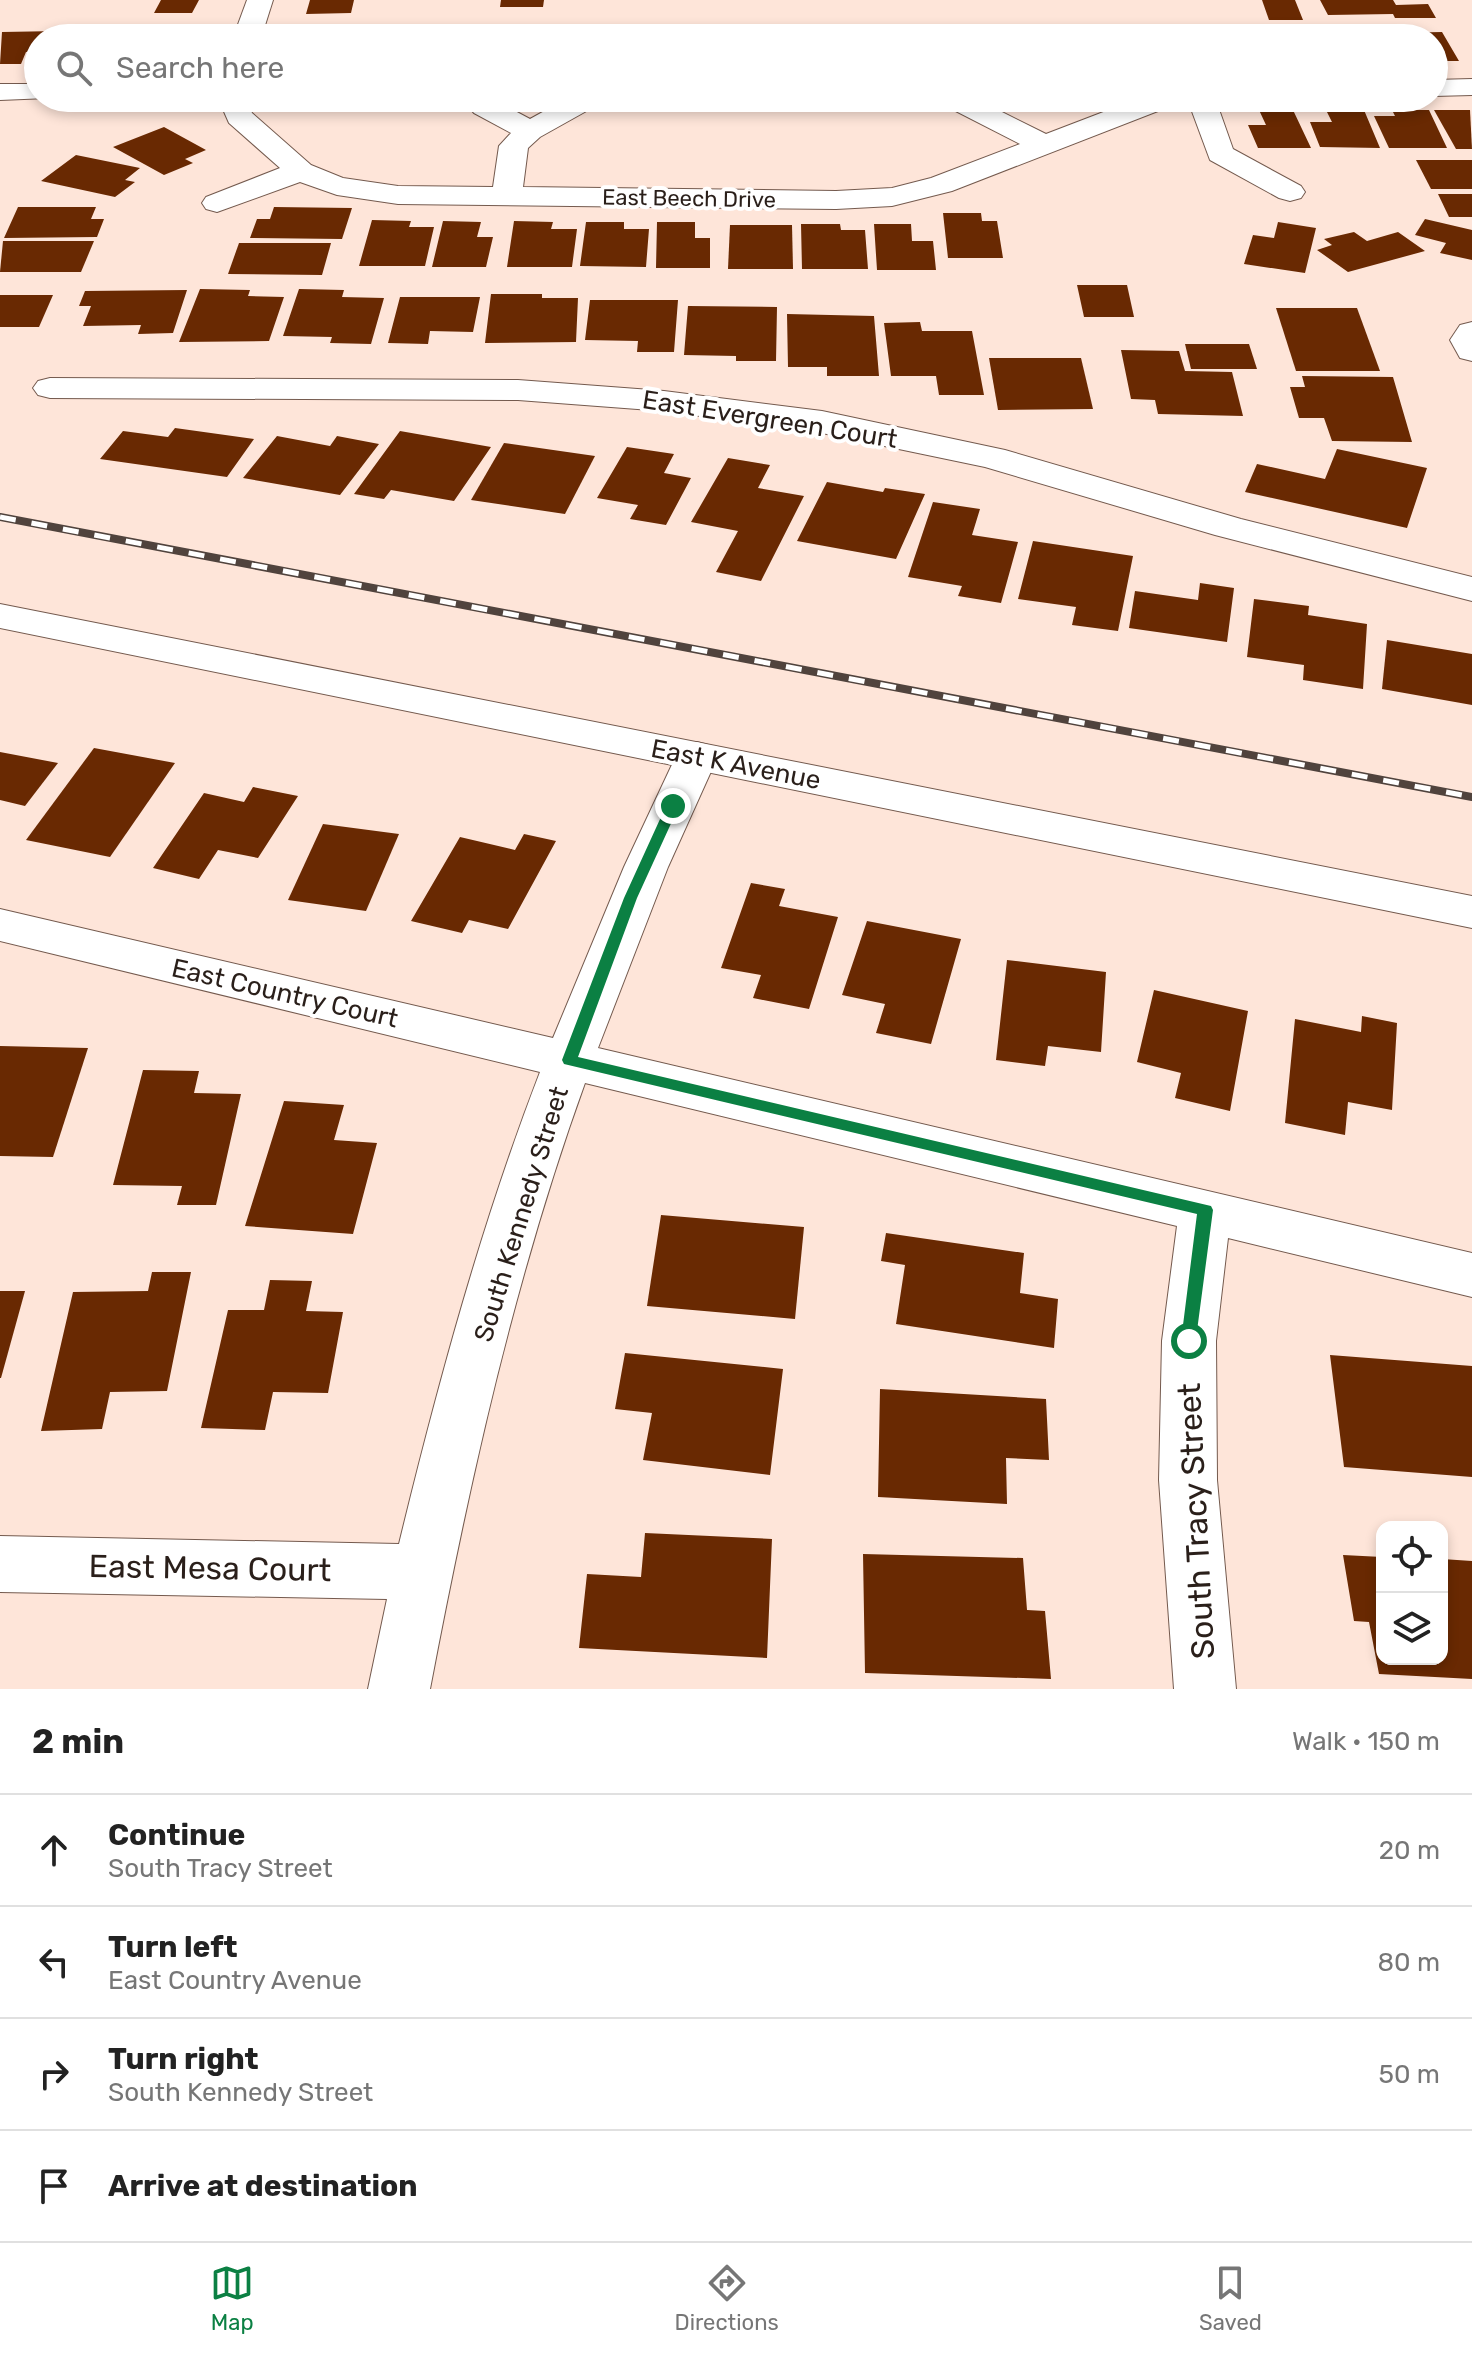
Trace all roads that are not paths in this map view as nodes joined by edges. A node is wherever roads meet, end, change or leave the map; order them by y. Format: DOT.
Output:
graph roads {
  1 [pos="260,0"];
  2 [pos="252,24"];
  3 [pos="1472,87"];
  4 [pos="1448,88"];
  5 [pos="0,92"];
  6 [pos="24,92"];
  7 [pos="237,112"];
  8 [pos="494,112"];
  9 [pos="564,112"];
  10 [pos="979,112"];
  11 [pos="1128,112"];
  12 [pos="1206,112"];
  13 [pos="530,131"];
  14 [pos="1042,144"];
  15 [pos="300,171"];
  16 [pos="1290,192"];
  17 [pos="507,196"];
  18 [pos="217,203"];
  19 [pos="1472,332"];
  20 [pos="1472,351"];
  21 [pos="50,388"];
  22 [pos="1472,589"];
  23 [pos="0,616"];
  24 [pos="697,756"];
  25 [pos="1472,912"];
  26 [pos="0,925"];
  27 [pos="569,1060"];
  28 [pos="1205,1210"];
  29 [pos="1472,1275"];
  30 [pos="0,1564"];
  31 [pos="420,1572"];
  32 [pos="399,1689"];
  33 [pos="1205,1689"];
  1 -- 2 [label="street"];
  3 -- 4 [label="street"];
  5 -- 6 [label="street"];
  7 -- 15 [label="street, East Beech Drive"];
  8 -- 13 [label="street"];
  9 -- 13 [label="street"];
  10 -- 14 [label="street"];
  11 -- 14 [label="street, East Beech Drive"];
  12 -- 16 [label="street"];
  13 -- 17 [label="street"];
  14 -- 17 [label="street, East Beech Drive"];
  15 -- 17 [label="street, East Beech Drive"];
  15 -- 18 [label="street"];
  19 -- 20 [label="street"];
  21 -- 22 [label="street, East Evergreen Court"];
  23 -- 24 [label="street, East K Avenue"];
  24 -- 25 [label="street, East K Avenue"];
  24 -- 27 [label="street, South Kennedy Street"];
  26 -- 27 [label="street, East Country Court"];
  27 -- 28 [label="street, East Country Court"];
  27 -- 31 [label="street, South Kennedy Street"];
  28 -- 29 [label="street"];
  28 -- 33 [label="street, South Tracy Street"];
  30 -- 31 [label="street, East Mesa Court"];
  31 -- 32 [label="street, South Kennedy Street"];
}
